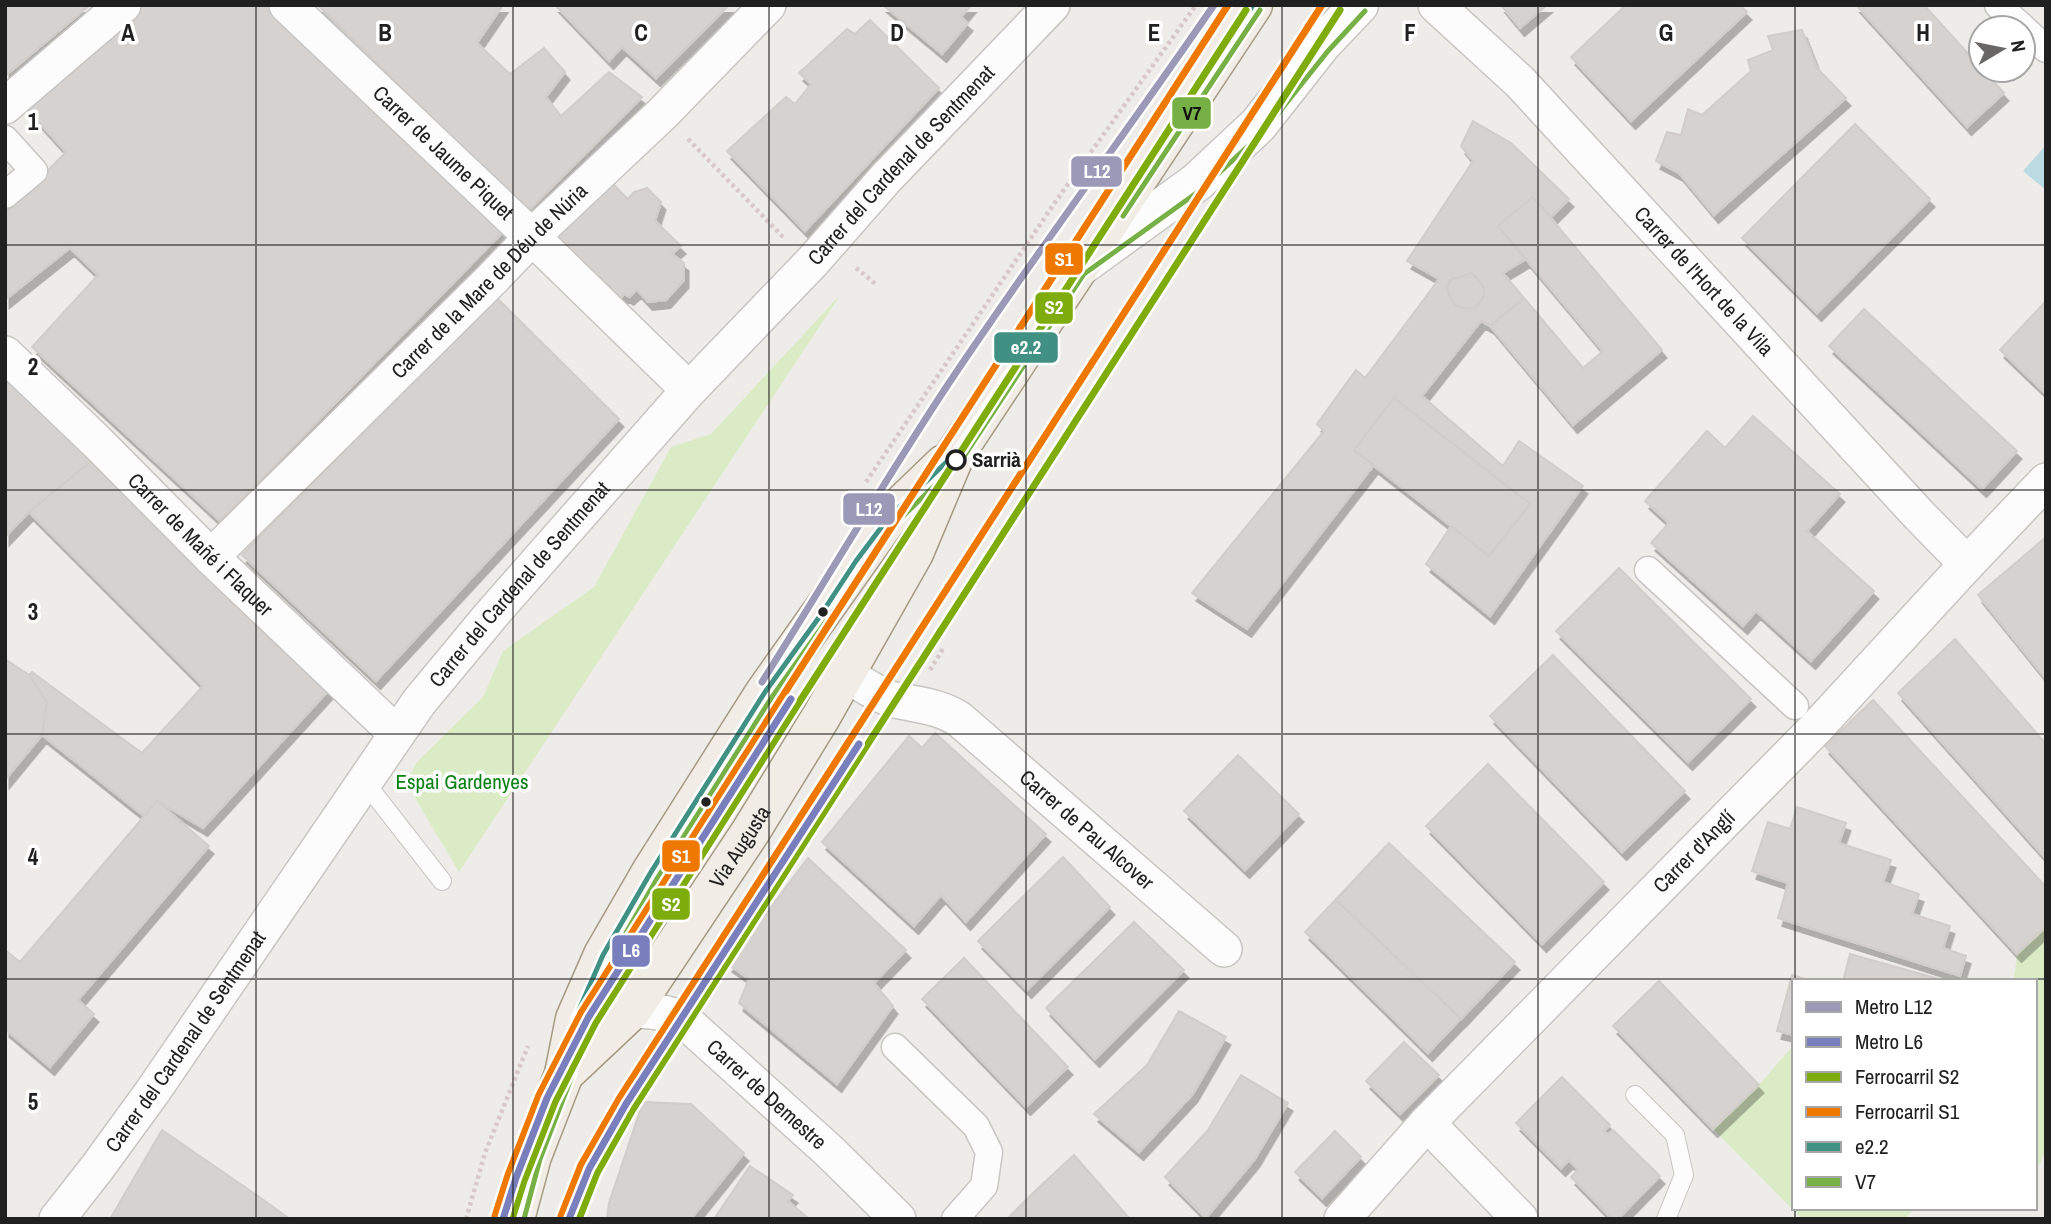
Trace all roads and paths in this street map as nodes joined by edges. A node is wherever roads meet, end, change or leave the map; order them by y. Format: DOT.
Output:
graph roads {
  1 [pos="123,5"];
  2 [pos="287,5"];
  3 [pos="768,5"];
  4 [pos="1052,5"];
  5 [pos="1253,5"];
  6 [pos="1359,5"];
  7 [pos="1436,5"];
  8 [pos="1998,5"];
  9 [pos="2046,48"];
  10 [pos="5,106"];
  11 [pos="662,114"];
  12 [pos="5,139"];
  13 [pos="5,195"];
  14 [pos="532,237"];
  15 [pos="791,244"];
  16 [pos="846,260"];
  17 [pos="1078,268"];
  18 [pos="877,285"];
  19 [pos="5,354"];
  20 [pos="689,390"];
  21 [pos="956,453"];
  22 [pos="2046,481"];
  23 [pos="211,557"];
  24 [pos="1967,564"];
  25 [pos="1648,570"];
  26 [pos="944,647"];
  27 [pos="846,674"];
  28 [pos="926,676"];
  29 [pos="1795,706"];
  30 [pos="397,734"];
  31 [pos="364,781"];
  32 [pos="442,881"];
  33 [pos="1224,949"];
  34 [pos="632,1010"];
  35 [pos="575,1019"];
  36 [pos="895,1047"];
  37 [pos="645,1051"];
  38 [pos="564,1074"];
  39 [pos="1635,1095"];
  40 [pos="1427,1123"];
  41 [pos="57,1219"];
  42 [pos="515,1219"];
  43 [pos="579,1219"];
  44 [pos="898,1219"];
  45 [pos="955,1219"];
  46 [pos="1342,1219"];
  47 [pos="1520,1219"];
  48 [pos="1666,1219"];
  1 -- 10 [label="street"];
  2 -- 14 [label="street, Carrer de Jaume Piquet"];
  3 -- 11 [label="street, Carrer de la Mare de Déu de Núria"];
  4 -- 20 [label="street, Carrer del Cardenal de Sentmenat"];
  5 -- 17 [label="main road, Via Augusta"];
  6 -- 17 [label="street, Via Augusta"];
  7 -- 24 [label="street, Carrer de l'Hort de la Vila"];
  8 -- 9 [label="street"];
  11 -- 14 [label="street, Carrer de la Mare de Déu de Núria"];
  11 -- 15 [label="path"];
  12 -- 13 [label="street"];
  14 -- 20 [label="street, Carrer de Jaume Piquet"];
  14 -- 23 [label="street, Carrer de la Mare de Déu de Núria"];
  16 -- 18 [label="path"];
  17 -- 21 [label="main road, Via Augusta"];
  19 -- 23 [label="street, Carrer de Mañé i Flaquer"];
  20 -- 30 [label="street, Carrer del Cardenal de Sentmenat"];
  21 -- 27 [label="main road, Via Augusta"];
  21 -- 35 [label="main road, Via Augusta"];
  22 -- 24 [label="street, Carrer d'Anglí"];
  23 -- 30 [label="street, Carrer de Mañé i Flaquer"];
  24 -- 40 [label="street, Carrer d'Anglí"];
  25 -- 29 [label="street"];
  26 -- 28 [label="path"];
  27 -- 33 [label="street, Carrer de Pau Alcover"];
  27 -- 34 [label="main road, Via Augusta"];
  30 -- 31 [label="street, Carrer del Cardenal de Sentmenat"];
  31 -- 32 [label="lane"];
  31 -- 41 [label="street, Carrer del Cardenal de Sentmenat"];
  34 -- 35 [label="street, Carrer de Demestre"];
  34 -- 38 [label="main road, Via Augusta"];
  34 -- 44 [label="street, Carrer de Demestre"];
  35 -- 38 [label="main road, Via Augusta"];
  36 -- 45 [label="street"];
  37 -- 43 [label="path"];
  38 -- 42 [label="main road, Via Augusta"];
  39 -- 48 [label="lane"];
  40 -- 46 [label="street, Carrer d'Anglí"];
  40 -- 47 [label="street"];
}
